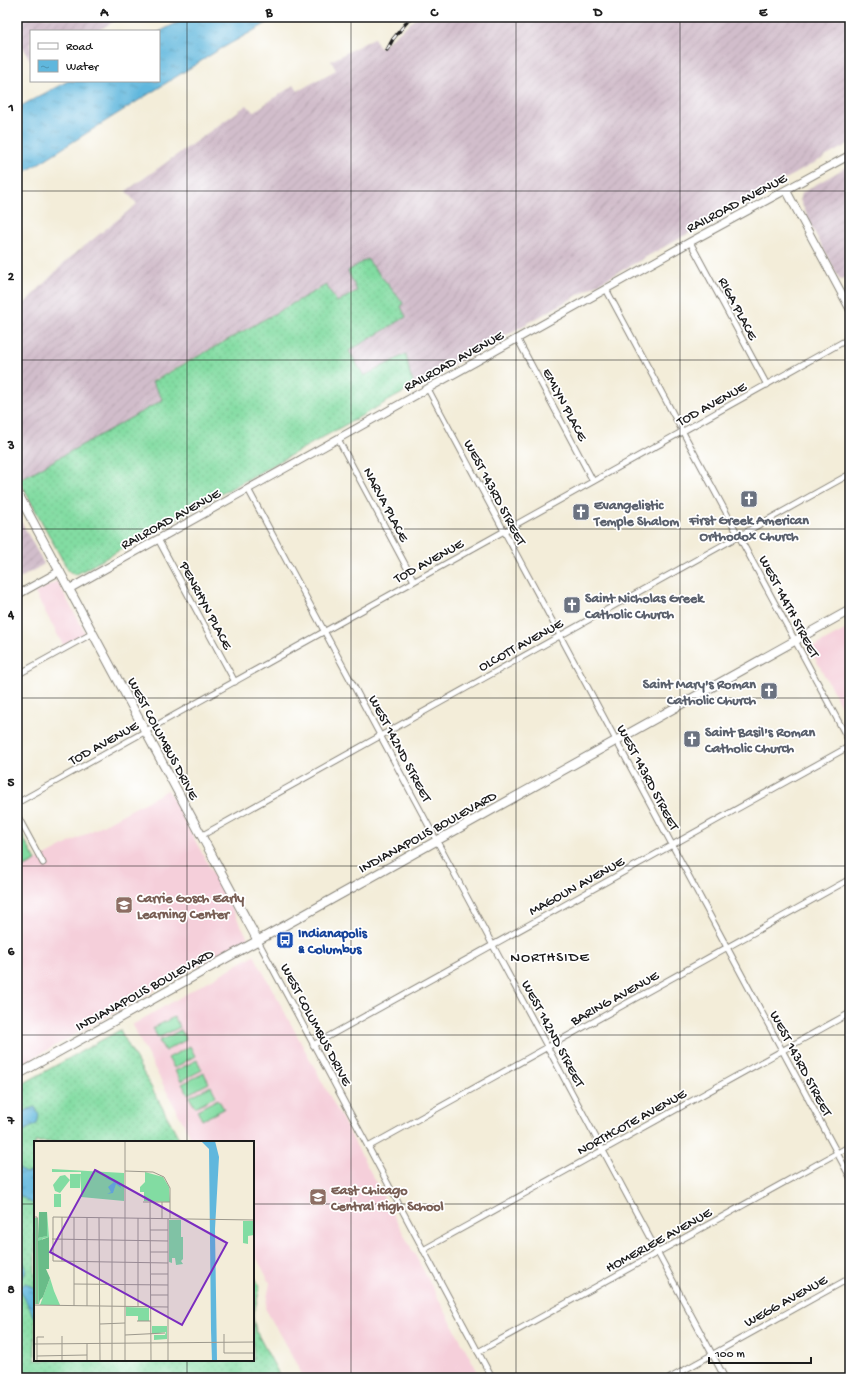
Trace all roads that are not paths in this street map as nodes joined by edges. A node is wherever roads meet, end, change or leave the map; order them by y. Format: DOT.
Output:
graph roads {
  1 [pos="848,156"];
  2 [pos="786,190"];
  3 [pos="690,242"];
  4 [pos="606,289"];
  5 [pos="850,309"];
  6 [pos="517,338"];
  7 [pos="850,338"];
  8 [pos="767,385"];
  9 [pos="428,389"];
  10 [pos="683,432"];
  11 [pos="338,439"];
  12 [pos="850,474"];
  13 [pos="593,481"];
  14 [pos="248,489"];
  15 [pos="17,492"];
  16 [pos="504,532"];
  17 [pos="739,536"];
  18 [pos="158,539"];
  19 [pos="60,571"];
  20 [pos="414,581"];
  21 [pos="69,589"];
  22 [pos="17,595"];
  23 [pos="850,610"];
  24 [pos="325,631"];
  25 [pos="93,633"];
  26 [pos="560,635"];
  27 [pos="795,641"];
  28 [pos="17,675"];
  29 [pos="235,682"];
  30 [pos="146,732"];
  31 [pos="380,735"];
  32 [pos="616,741"];
  33 [pos="850,744"];
  34 [pos="17,804"];
  35 [pos="17,815"];
  36 [pos="201,836"];
  37 [pos="437,841"];
  38 [pos="672,845"];
  39 [pos="43,863"];
  40 [pos="850,879"];
  41 [pos="258,941"];
  42 [pos="493,945"];
  43 [pos="727,948"];
  44 [pos="850,1013"];
  45 [pos="314,1045"];
  46 [pos="548,1048"];
  47 [pos="782,1050"];
  48 [pos="17,1075"];
  49 [pos="850,1146"];
  50 [pos="368,1147"];
  51 [pos="603,1150"];
  52 [pos="837,1154"];
  53 [pos="850,1177"];
  54 [pos="423,1250"];
  55 [pos="658,1253"];
  56 [pos="850,1278"];
  57 [pos="478,1352"];
  58 [pos="713,1354"];
  59 [pos="492,1378"];
  60 [pos="670,1378"];
  61 [pos="725,1378"];
  1 -- 2 [label="street, RAILROAD AVENUE"];
  2 -- 3 [label="street, RAILROAD AVENUE"];
  2 -- 5 [label="street"];
  3 -- 4 [label="street, RAILROAD AVENUE"];
  3 -- 8 [label="street, RIGA PLACE"];
  4 -- 6 [label="street, RAILROAD AVENUE"];
  4 -- 10 [label="street, WEST 144TH STREET"];
  6 -- 9 [label="street, RAILROAD AVENUE"];
  6 -- 13 [label="street, EMLYN PLACE"];
  7 -- 8 [label="street, TOD AVENUE"];
  8 -- 10 [label="street, TOD AVENUE"];
  9 -- 11 [label="street, RAILROAD AVENUE"];
  9 -- 16 [label="street, WEST 143RD STREET"];
  10 -- 13 [label="street, TOD AVENUE"];
  10 -- 17 [label="street, WEST 144TH STREET"];
  11 -- 14 [label="street, RAILROAD AVENUE"];
  11 -- 20 [label="street, NARVA PLACE"];
  12 -- 17 [label="street, OLCOTT AVENUE"];
  13 -- 16 [label="street, TOD AVENUE"];
  14 -- 18 [label="street, RAILROAD AVENUE"];
  14 -- 24 [label="street, WEST 142ND STREET"];
  15 -- 19 [label="main road, WEST COLUMBUS DRIVE"];
  16 -- 20 [label="street, TOD AVENUE"];
  16 -- 26 [label="street, WEST 143RD STREET"];
  17 -- 26 [label="street, OLCOTT AVENUE"];
  17 -- 27 [label="street, WEST 144TH STREET"];
  18 -- 21 [label="street, RAILROAD AVENUE"];
  18 -- 29 [label="street, PENRHYN PLACE"];
  19 -- 21 [label="main road, WEST COLUMBUS DRIVE"];
  19 -- 22 [label="street"];
  20 -- 24 [label="street, TOD AVENUE"];
  21 -- 25 [label="main road, WEST COLUMBUS DRIVE"];
  23 -- 27 [label="main road, INDIANAPOLIS BOULEVARD"];
  24 -- 29 [label="street, TOD AVENUE"];
  24 -- 31 [label="street, WEST 142ND STREET"];
  25 -- 28 [label="street"];
  25 -- 30 [label="main road, WEST COLUMBUS DRIVE"];
  26 -- 31 [label="street, OLCOTT AVENUE"];
  26 -- 32 [label="street, WEST 143RD STREET"];
  27 -- 32 [label="main road, INDIANAPOLIS BOULEVARD"];
  27 -- 33 [label="street, WEST 144TH STREET"];
  29 -- 30 [label="street, TOD AVENUE"];
  30 -- 34 [label="street, TOD AVENUE"];
  30 -- 36 [label="main road, WEST COLUMBUS DRIVE"];
  31 -- 36 [label="street, OLCOTT AVENUE"];
  31 -- 37 [label="street, WEST 142ND STREET"];
  32 -- 37 [label="main road, INDIANAPOLIS BOULEVARD"];
  32 -- 38 [label="street, WEST 143RD STREET"];
  33 -- 38 [label="street, MAGOUN AVENUE"];
  35 -- 39 [label="street"];
  36 -- 41 [label="main road, WEST COLUMBUS DRIVE"];
  37 -- 41 [label="main road, INDIANAPOLIS BOULEVARD"];
  37 -- 42 [label="street, WEST 142ND STREET"];
  38 -- 42 [label="street, MAGOUN AVENUE"];
  38 -- 43 [label="street, WEST 143RD STREET"];
  40 -- 43 [label="street, BARING AVENUE"];
  41 -- 45 [label="street, WEST COLUMBUS DRIVE"];
  41 -- 48 [label="main road, INDIANAPOLIS BOULEVARD"];
  42 -- 45 [label="street, MAGOUN AVENUE"];
  42 -- 46 [label="street, WEST 142ND STREET"];
  43 -- 46 [label="street, BARING AVENUE"];
  43 -- 47 [label="street, WEST 143RD STREET"];
  44 -- 47 [label="street, NORTHCOTE AVENUE"];
  45 -- 50 [label="street, WEST COLUMBUS DRIVE"];
  46 -- 50 [label="street, BARING AVENUE"];
  46 -- 51 [label="street, WEST 142ND STREET"];
  47 -- 51 [label="street, NORTHCOTE AVENUE"];
  47 -- 52 [label="street, WEST 143RD STREET"];
  49 -- 52 [label="street, HOMERLEE AVENUE"];
  50 -- 54 [label="street, WEST COLUMBUS DRIVE"];
  51 -- 54 [label="street, NORTHCOTE AVENUE"];
  51 -- 55 [label="street, WEST 142ND STREET"];
  52 -- 53 [label="street, WEST 143RD STREET"];
  52 -- 55 [label="street, HOMERLEE AVENUE"];
  54 -- 57 [label="street, WEST COLUMBUS DRIVE"];
  55 -- 57 [label="street, HOMERLEE AVENUE"];
  55 -- 58 [label="street, WEST 142ND STREET"];
  56 -- 58 [label="street, WEGG AVENUE"];
  57 -- 59 [label="street, WEST COLUMBUS DRIVE"];
  58 -- 60 [label="street, WEGG AVENUE"];
  58 -- 61 [label="street, WEST 142ND STREET"];
}
